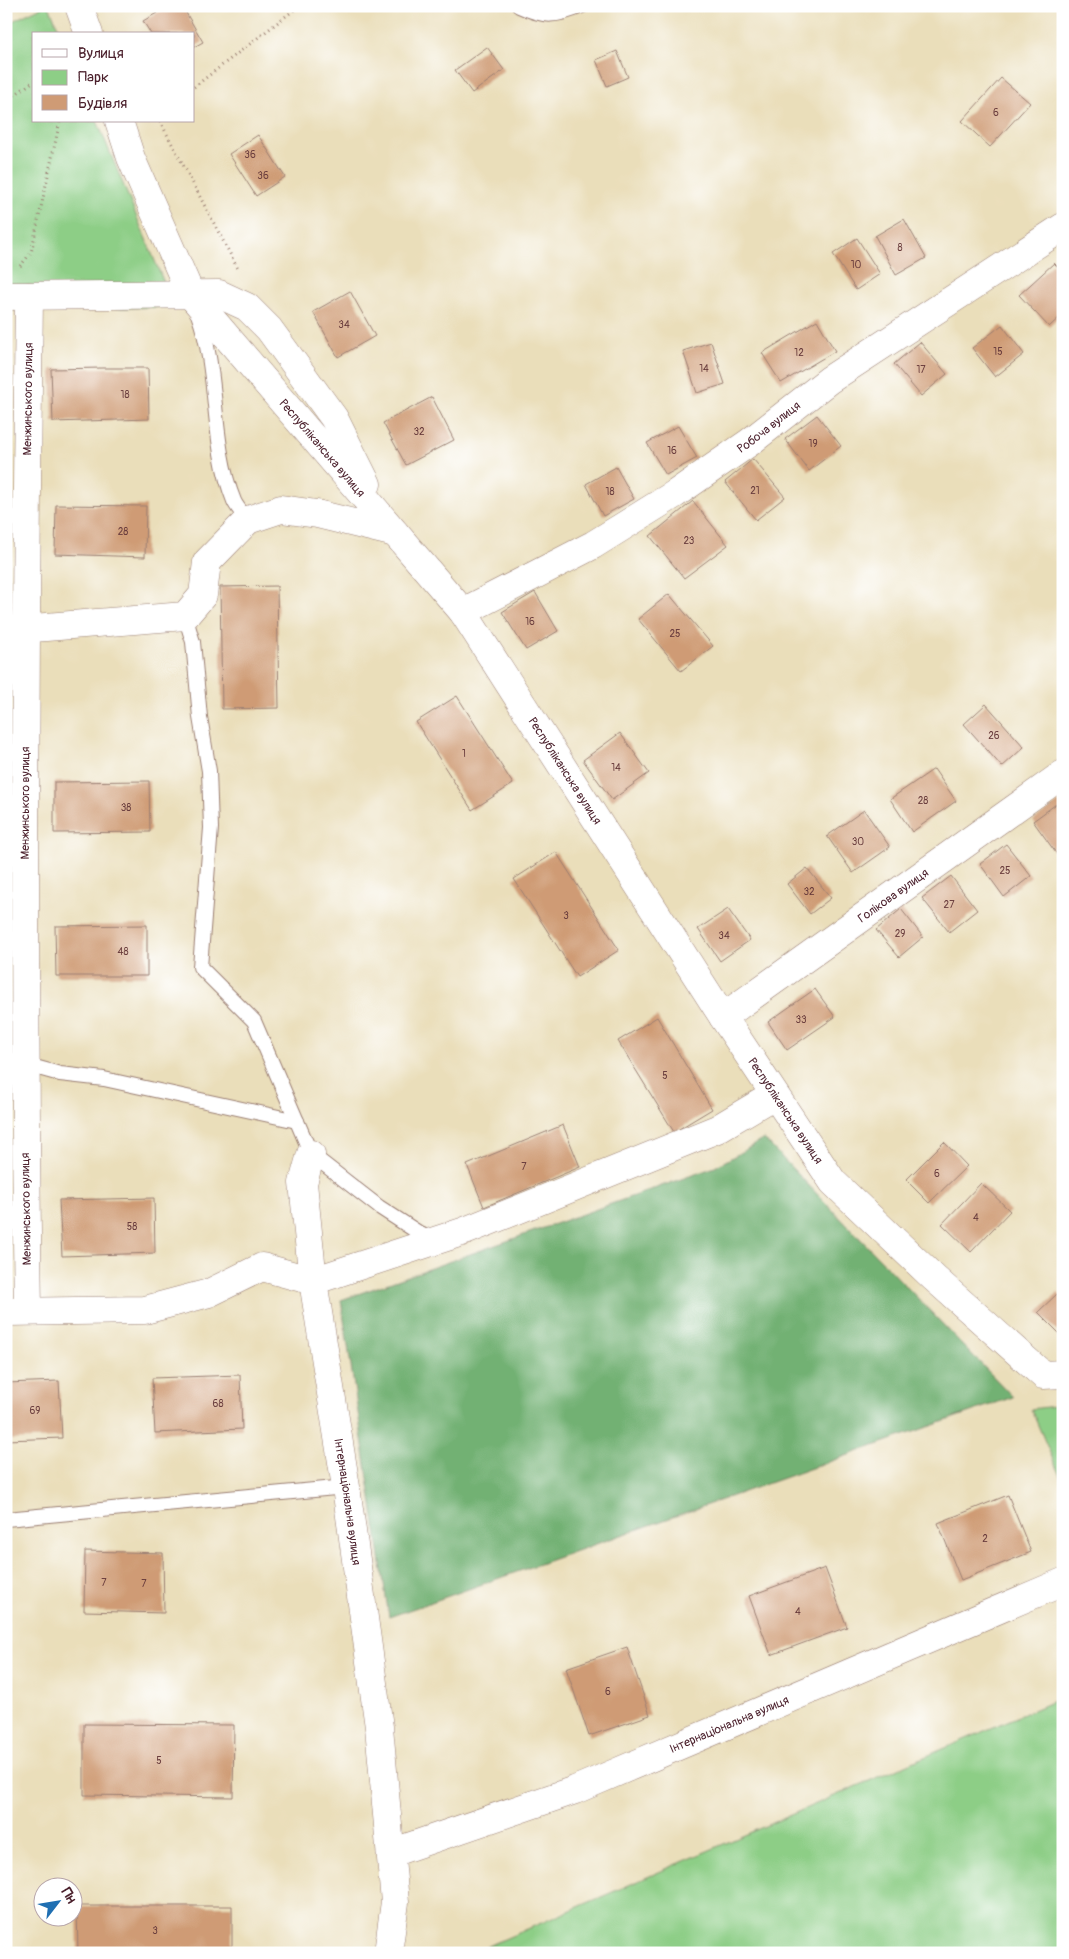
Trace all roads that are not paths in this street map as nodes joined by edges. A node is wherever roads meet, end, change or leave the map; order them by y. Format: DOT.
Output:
graph roads {
  1 [pos="79,6"];
  2 [pos="519,6"];
  3 [pos="580,7"];
  4 [pos="88,32"];
  5 [pos="119,122"];
  6 [pos="1063,227"];
  7 [pos="191,295"];
  8 [pos="18,296"];
  9 [pos="248,520"];
  10 [pos="395,533"];
  11 [pos="463,612"];
  12 [pos="185,616"];
  13 [pos="16,630"];
  14 [pos="1063,774"];
  15 [pos="723,1017"];
  16 [pos="24,1064"];
  17 [pos="774,1094"];
  18 [pos="297,1122"];
  19 [pos="311,1154"];
  20 [pos="433,1242"];
  21 [pos="313,1282"];
  22 [pos="17,1312"];
  23 [pos="1063,1374"];
  24 [pos="346,1487"];
  25 [pos="6,1519"];
  26 [pos="1063,1582"];
  27 [pos="391,1853"];
  28 [pos="388,1953"];
  1 -- 4 [label="street"];
  2 -- 3 [label="lane"];
  5 -- 7 [label="street, Республіканська вулиця"];
  6 -- 11 [label="street, Робоча вулиця"];
  7 -- 8 [label="street"];
  7 -- 9 [label="lane"];
  7 -- 10 [label="street, Республіканська вулиця"];
  7 -- 10 [label="street"];
  8 -- 13 [label="street, Менжинського вулиця"];
  9 -- 10 [label="street"];
  9 -- 12 [label="street"];
  10 -- 11 [label="street, Республіканська вулиця"];
  11 -- 15 [label="street, Республіканська вулиця"];
  12 -- 13 [label="street"];
  12 -- 18 [label="lane"];
  13 -- 16 [label="street, Менжинського вулиця"];
  14 -- 15 [label="street, Голікова вулиця"];
  15 -- 17 [label="street, Республіканська вулиця"];
  16 -- 18 [label="lane"];
  16 -- 22 [label="street, Менжинського вулиця"];
  17 -- 20 [label="street"];
  17 -- 23 [label="street, Республіканська вулиця"];
  18 -- 19 [label="lane"];
  19 -- 20 [label="lane"];
  19 -- 21 [label="street, Інтернаціональна вулиця"];
  20 -- 21 [label="street"];
  21 -- 22 [label="street"];
  21 -- 24 [label="street, Інтернаціональна вулиця"];
  24 -- 25 [label="lane"];
  24 -- 27 [label="street, Інтернаціональна вулиця"];
  26 -- 27 [label="street, Інтернаціональна вулиця"];
  27 -- 28 [label="street, Інтернаціональна вулиця"];
}
